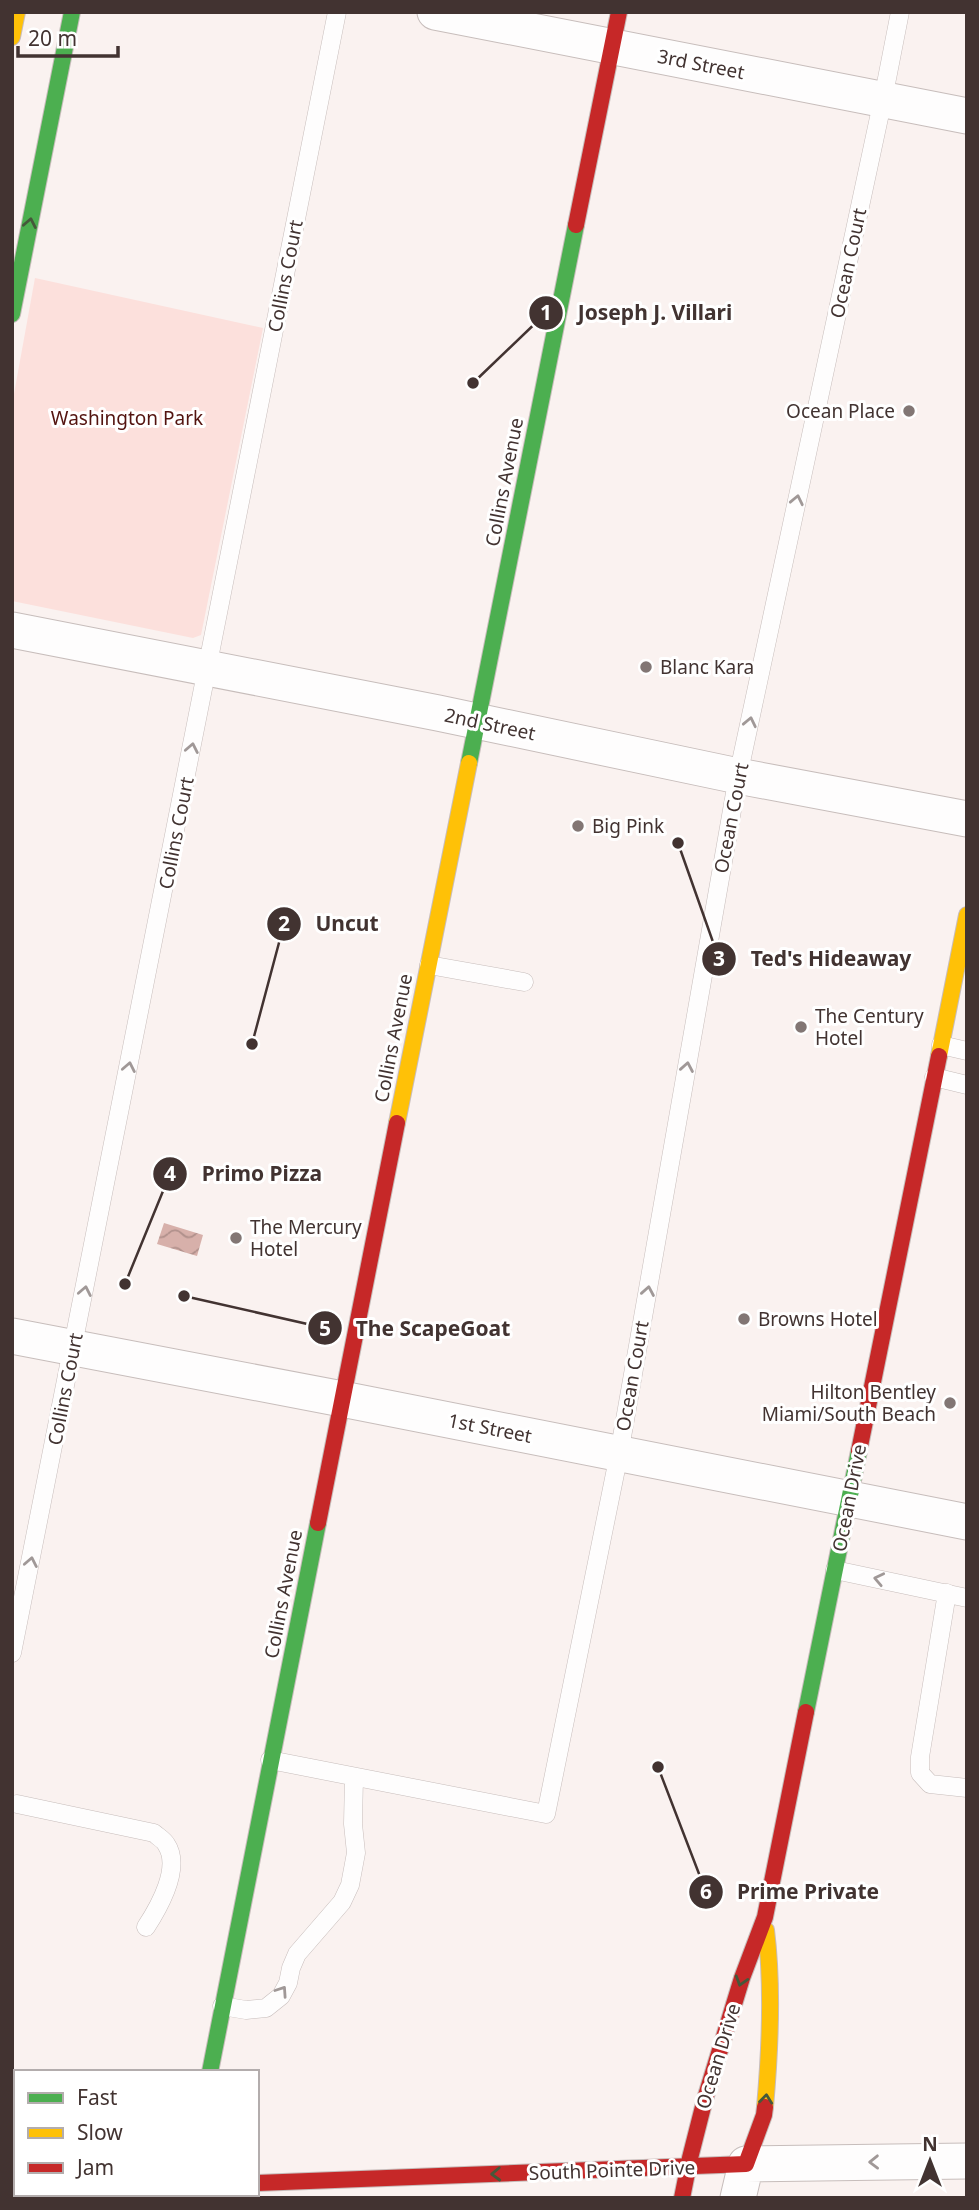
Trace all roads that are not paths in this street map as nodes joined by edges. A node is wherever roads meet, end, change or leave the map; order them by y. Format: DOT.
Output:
graph roads {
  1 [pos="17,12"];
  2 [pos="72,12"];
  3 [pos="337,12"];
  4 [pos="435,12"];
  5 [pos="619,12"];
  6 [pos="900,12"];
  7 [pos="12,37"];
  8 [pos="612,47"];
  9 [pos="883,99"];
  10 [pos="967,116"];
  11 [pos="12,314"];
  12 [pos="12,630"];
  13 [pos="208,667"];
  14 [pos="477,722"];
  15 [pos="738,776"];
  16 [pos="967,819"];
  17 [pos="967,915"];
  18 [pos="962,958"];
  19 [pos="429,965"];
  20 [pos="524,982"];
  21 [pos="941,1045"];
  22 [pos="967,1051"];
  23 [pos="934,1077"];
  24 [pos="967,1084"];
  25 [pos="12,1336"];
  26 [pos="73,1349"];
  27 [pos="342,1399"];
  28 [pos="619,1454"];
  29 [pos="848,1499"];
  30 [pos="967,1522"];
  31 [pos="835,1570"];
  32 [pos="947,1594"];
  33 [pos="967,1598"];
  34 [pos="12,1653"];
  35 [pos="270,1760"];
  36 [pos="354,1777"];
  37 [pos="967,1788"];
  38 [pos="17,1804"];
  39 [pos="765,1917"];
  40 [pos="146,1927"];
  41 [pos="222,2006"];
  42 [pos="210,2070"];
  43 [pos="967,2161"];
  44 [pos="746,2164"];
  45 [pos="687,2167"];
  46 [pos="259,2183"];
  47 [pos="682,2198"];
  48 [pos="738,2198"];
  1 -- 7 [label="street"];
  11 -- 2 [label="street, one-way"];
  3 -- 13 [label="lane, Collins Court"];
  4 -- 8 [label="street, 3rd Street"];
  5 -- 8 [label="street, Collins Avenue"];
  6 -- 9 [label="lane, Ocean Court"];
  8 -- 9 [label="street, 3rd Street"];
  8 -- 14 [label="street, Collins Avenue"];
  9 -- 10 [label="street, 3rd Street"];
  15 -- 9 [label="lane, Ocean Court, one-way"];
  12 -- 13 [label="street, 2nd Street"];
  13 -- 14 [label="street, 2nd Street"];
  26 -- 13 [label="lane, Collins Court, one-way"];
  14 -- 15 [label="street, 2nd Street"];
  14 -- 19 [label="street, Collins Avenue"];
  15 -- 16 [label="street, 2nd Street"];
  28 -- 15 [label="lane, Ocean Court, one-way"];
  17 -- 18 [label="street, Ocean Drive"];
  18 -- 21 [label="street, Ocean Drive"];
  19 -- 20 [label="lane"];
  19 -- 27 [label="street, Collins Avenue"];
  21 -- 22 [label="lane"];
  21 -- 23 [label="street, Ocean Drive"];
  23 -- 24 [label="lane"];
  23 -- 29 [label="street, Ocean Drive"];
  25 -- 26 [label="street, 1st Street"];
  26 -- 27 [label="street, 1st Street"];
  34 -- 26 [label="lane, Collins Court, one-way"];
  27 -- 28 [label="street, 1st Street"];
  27 -- 35 [label="street, Collins Avenue"];
  28 -- 29 [label="street, 1st Street"];
  28 -- 36 [label="lane, Ocean Court"];
  29 -- 30 [label="street, 1st Street"];
  29 -- 31 [label="street, Ocean Drive"];
  32 -- 31 [label="lane, one-way"];
  31 -- 39 [label="street, Ocean Drive"];
  32 -- 33 [label="lane"];
  32 -- 37 [label="lane"];
  35 -- 36 [label="lane"];
  35 -- 41 [label="street, Collins Avenue"];
  41 -- 36 [label="lane, one-way"];
  38 -- 40 [label="lane"];
  44 -- 39 [label="street, Ocean Drive, one-way"];
  39 -- 45 [label="street, Ocean Drive, one-way"];
  41 -- 42 [label="street, Collins Avenue"];
  43 -- 44 [label="street, South Pointe Drive, one-way"];
  44 -- 45 [label="street, South Pointe Drive"];
  44 -- 48 [label="street, Ocean Drive"];
  45 -- 46 [label="street, South Pointe Drive, one-way"];
  45 -- 47 [label="street, Ocean Drive"];
}
